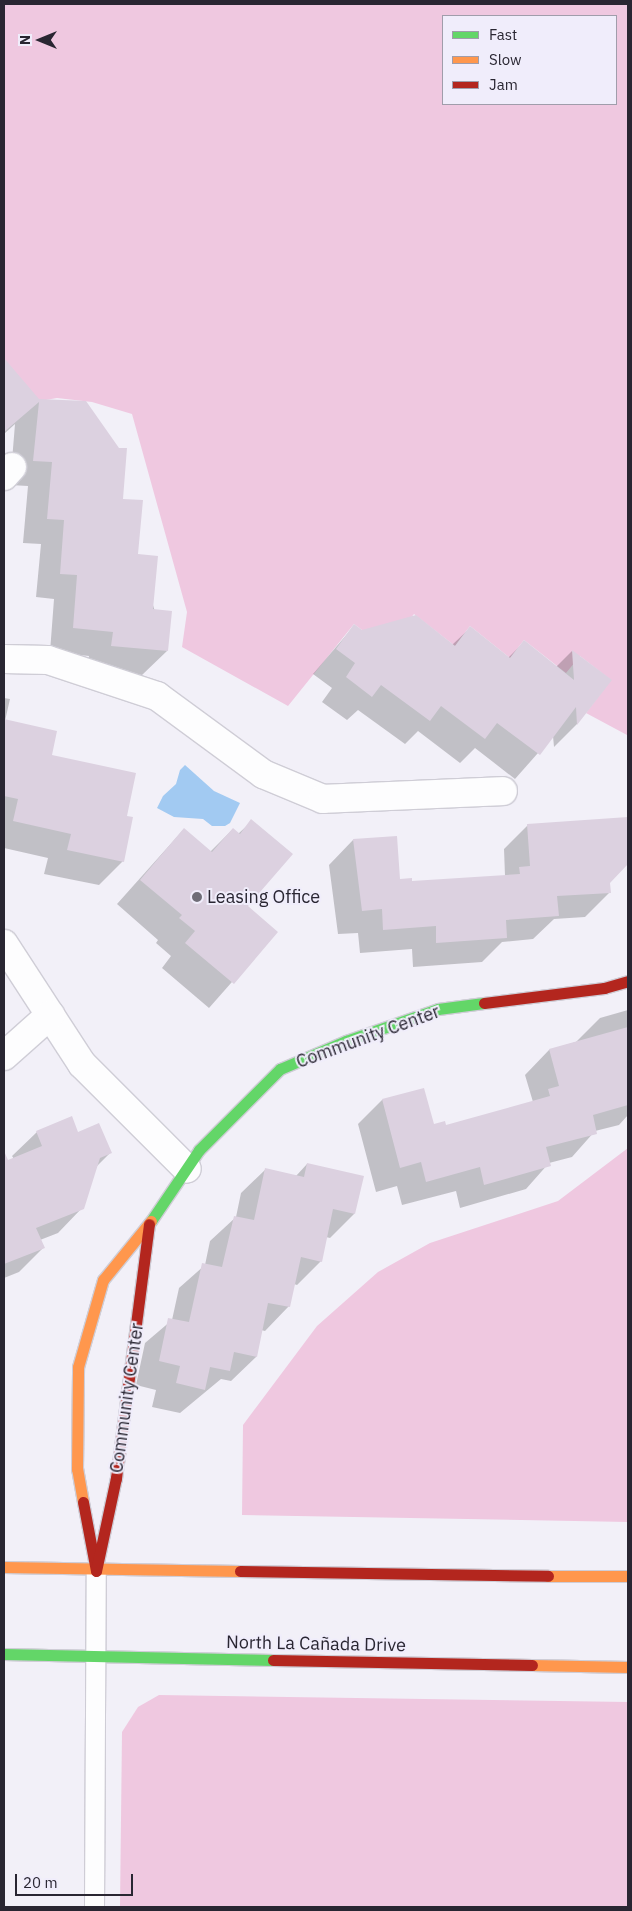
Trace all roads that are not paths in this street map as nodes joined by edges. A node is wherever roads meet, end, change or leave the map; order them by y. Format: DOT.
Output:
graph roads {
  1 [pos="4,659"];
  2 [pos="503,791"];
  3 [pos="4,944"];
  4 [pos="628,980"];
  5 [pos="50,1015"];
  6 [pos="4,1056"];
  7 [pos="187,1169"];
  8 [pos="149,1224"];
  9 [pos="4,1567"];
  10 [pos="96,1571"];
  11 [pos="628,1576"];
  12 [pos="4,1654"];
  13 [pos="95,1656"];
  14 [pos="628,1667"];
  15 [pos="94,1907"];
  1 -- 2 [label="street"];
  3 -- 5 [label="street"];
  4 -- 7 [label="street, Community Center"];
  5 -- 6 [label="street"];
  5 -- 7 [label="street"];
  7 -- 8 [label="street, Community Center"];
  8 -- 10 [label="street, Community Center"];
  8 -- 10 [label="street, Community Center"];
  9 -- 10 [label="street"];
  10 -- 11 [label="street"];
  10 -- 13 [label="lane, Community Center"];
  12 -- 13 [label="street, North La Cañada Drive"];
  13 -- 14 [label="street, North La Cañada Drive"];
  13 -- 15 [label="lane, Community Center"];
}
